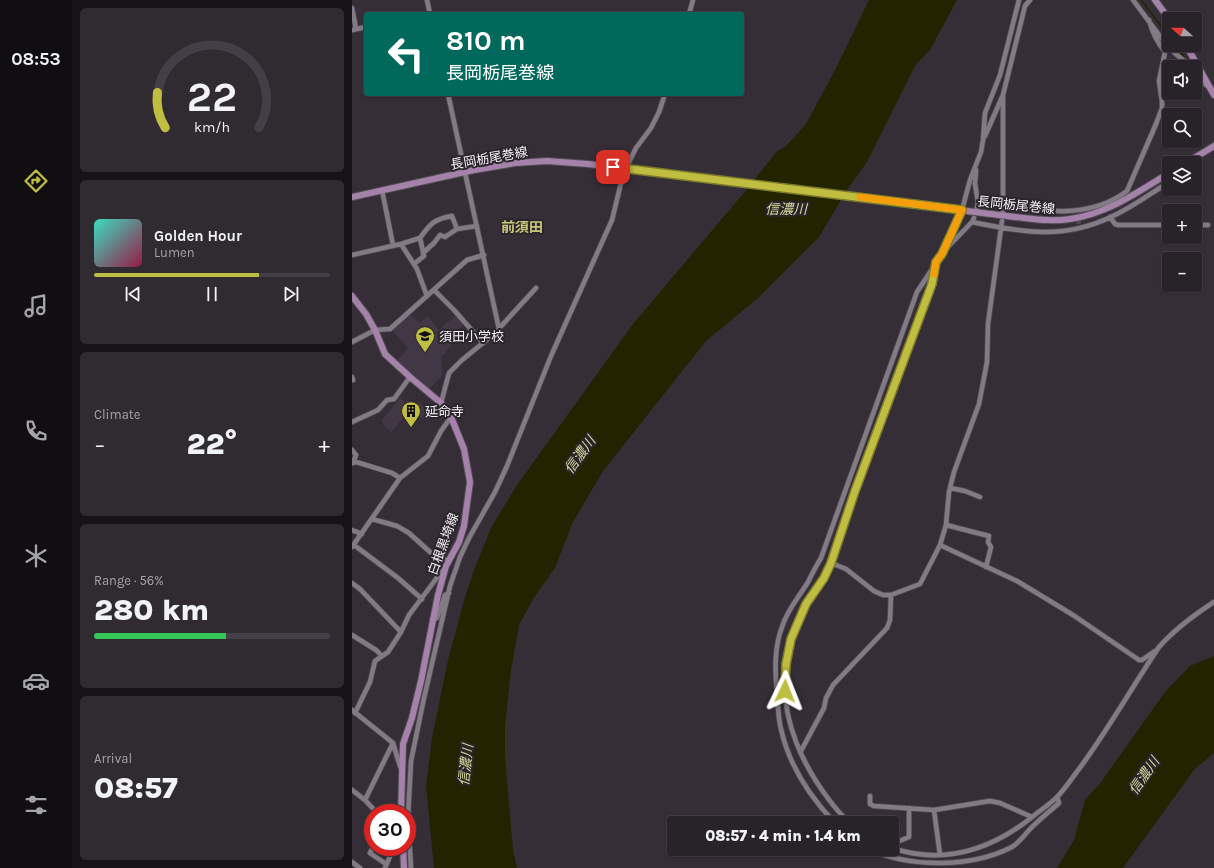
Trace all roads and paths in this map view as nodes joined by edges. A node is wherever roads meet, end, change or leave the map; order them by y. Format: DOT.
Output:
graph roads {
  1 [pos="427,0"];
  2 [pos="693,0"];
  3 [pos="1019,0"];
  4 [pos="1030,0"];
  5 [pos="1134,0"];
  6 [pos="1155,0"];
  7 [pos="352,8"];
  8 [pos="428,12"];
  9 [pos="690,12"];
  10 [pos="1164,12"];
  11 [pos="1149,20"];
  12 [pos="364,28"];
  13 [pos="354,30"];
  14 [pos="1190,52"];
  15 [pos="1183,60"];
  16 [pos="1202,81"];
  17 [pos="1214,94"];
  18 [pos="1003,95"];
  19 [pos="448,96"];
  20 [pos="664,96"];
  21 [pos="984,140"];
  22 [pos="1214,146"];
  23 [pos="1198,156"];
  24 [pos="976,163"];
  25 [pos="626,168"];
  26 [pos="466,172"];
  27 [pos="1162,177"];
  28 [pos="1162,187"];
  29 [pos="382,190"];
  30 [pos="1129,194"];
  31 [pos="352,197"];
  32 [pos="978,202"];
  33 [pos="1135,203"];
  34 [pos="1003,205"];
  35 [pos="977,208"];
  36 [pos="958,209"];
  37 [pos="1003,211"];
  38 [pos="1110,217"];
  39 [pos="1002,221"];
  40 [pos="1202,225"];
  41 [pos="1208,225"];
  42 [pos="477,226"];
  43 [pos="1162,226"];
  44 [pos="1000,228"];
  45 [pos="457,229"];
  46 [pos="420,238"];
  47 [pos="401,244"];
  48 [pos="393,245"];
  49 [pos="423,253"];
  50 [pos="942,254"];
  51 [pos="352,255"];
  52 [pos="484,255"];
  53 [pos="936,262"];
  54 [pos="414,264"];
  55 [pos="536,288"];
  56 [pos="434,290"];
  57 [pos="352,296"];
  58 [pos="427,296"];
  59 [pos="499,329"];
  60 [pos="375,330"];
  61 [pos="352,342"];
  62 [pos="483,343"];
  63 [pos="410,377"];
  64 [pos="441,403"];
  65 [pos="451,417"];
  66 [pos="352,422"];
  67 [pos="352,450"];
  68 [pos="353,463"];
  69 [pos="400,478"];
  70 [pos="950,488"];
  71 [pos="980,497"];
  72 [pos="372,519"];
  73 [pos="946,525"];
  74 [pos="352,530"];
  75 [pos="362,534"];
  76 [pos="940,545"];
  77 [pos="353,546"];
  78 [pos="447,563"];
  79 [pos="831,563"];
  80 [pos="986,567"];
  81 [pos="352,583"];
  82 [pos="449,593"];
  83 [pos="891,595"];
  84 [pos="422,599"];
  85 [pos="1214,602"];
  86 [pos="432,620"];
  87 [pos="401,632"];
  88 [pos="352,635"];
  89 [pos="1159,647"];
  90 [pos="382,656"];
  91 [pos="353,711"];
  92 [pos="393,743"];
  93 [pos="801,751"];
  94 [pos="402,770"];
  95 [pos="352,790"];
  96 [pos="870,796"];
  97 [pos="1057,797"];
  98 [pos="365,800"];
  99 [pos="369,804"];
  100 [pos="401,804"];
  101 [pos="909,808"];
  102 [pos="934,810"];
  103 [pos="829,816"];
  104 [pos="842,816"];
  105 [pos="1032,817"];
  106 [pos="899,841"];
  107 [pos="899,849"];
  108 [pos="940,855"];
  109 [pos="374,856"];
  110 [pos="390,856"];
  111 [pos="403,856"];
  112 [pos="882,856"];
  113 [pos="352,862"];
  114 [pos="386,866"];
  115 [pos="360,868"];
  116 [pos="404,868"];
  117 [pos="411,868"];
  1 -- 8 [label="street"];
  2 -- 9 [label="street"];
  3 -- 21 [label="street"];
  4 -- 18 [label="street"];
  5 -- 11 [label="street"];
  6 -- 10 [label="main road"];
  7 -- 13 [label="street"];
  11 -- 15 [label="street"];
  11 -- 30 [label="street"];
  12 -- 13 [label="street"];
  14 -- 17 [label="main road"];
  16 -- 17 [label="street"];
  18 -- 21 [label="street"];
  18 -- 34 [label="street"];
  19 -- 26 [label="street"];
  20 -- 25 [label="street"];
  21 -- 24 [label="street"];
  22 -- 23 [label="main road"];
  24 -- 32 [label="street"];
  24 -- 36 [label="street"];
  25 -- 26 [label="main road, 長岡栃尾巻線"];
  25 -- 36 [label="main road, 長岡栃尾巻線"];
  25 -- 82 [label="street"];
  26 -- 29 [label="main road, 長岡栃尾巻線"];
  26 -- 42 [label="street"];
  27 -- 30 [label="main road, 長岡栃尾巻線"];
  28 -- 33 [label="street"];
  29 -- 31 [label="main road, 長岡栃尾巻線"];
  29 -- 48 [label="street"];
  30 -- 33 [label="street"];
  30 -- 34 [label="street"];
  30 -- 36 [label="main road, 長岡栃尾巻線"];
  32 -- 34 [label="street"];
  32 -- 35 [label="street"];
  33 -- 38 [label="street"];
  34 -- 37 [label="street"];
  36 -- 50 [label="street"];
  38 -- 43 [label="street"];
  38 -- 44 [label="street"];
  39 -- 44 [label="street"];
  40 -- 41 [label="street"];
  42 -- 45 [label="street"];
  42 -- 52 [label="street"];
  44 -- 50 [label="street"];
  44 -- 70 [label="street"];
  45 -- 46 [label="street"];
  45 -- 49 [label="street"];
  46 -- 47 [label="street"];
  46 -- 49 [label="street"];
  47 -- 48 [label="street"];
  47 -- 54 [label="street"];
  48 -- 51 [label="street"];
  49 -- 54 [label="street"];
  50 -- 53 [label="street"];
  52 -- 56 [label="street"];
  52 -- 59 [label="street"];
  53 -- 79 [label="street"];
  53 -- 103 [label="street"];
  54 -- 58 [label="street"];
  55 -- 59 [label="street"];
  56 -- 58 [label="street"];
  56 -- 62 [label="street"];
  57 -- 60 [label="main road, 白根黒埼線"];
  58 -- 60 [label="street"];
  59 -- 62 [label="street"];
  60 -- 61 [label="street"];
  60 -- 63 [label="main road, 白根黒埼線"];
  62 -- 64 [label="street"];
  63 -- 64 [label="main road, 白根黒埼線"];
  63 -- 66 [label="street"];
  64 -- 65 [label="main road, 白根黒埼線"];
  65 -- 69 [label="street"];
  65 -- 78 [label="main road, 白根黒埼線"];
  67 -- 68 [label="street"];
  68 -- 69 [label="street"];
  69 -- 72 [label="street"];
  70 -- 71 [label="street"];
  70 -- 73 [label="street"];
  72 -- 75 [label="street"];
  72 -- 78 [label="street"];
  73 -- 76 [label="street"];
  73 -- 80 [label="street"];
  74 -- 75 [label="street"];
  75 -- 77 [label="street"];
  76 -- 80 [label="street"];
  76 -- 83 [label="street"];
  77 -- 84 [label="street"];
  78 -- 84 [label="street"];
  78 -- 86 [label="main road, 白根黒埼線"];
  79 -- 83 [label="street"];
  79 -- 93 [label="street"];
  80 -- 89 [label="street"];
  81 -- 87 [label="street"];
  82 -- 86 [label="street"];
  82 -- 117 [label="street"];
  83 -- 93 [label="street"];
  84 -- 87 [label="street"];
  85 -- 89 [label="street"];
  86 -- 94 [label="main road, 白根黒埼線"];
  87 -- 90 [label="street"];
  88 -- 90 [label="street"];
  89 -- 97 [label="street"];
  90 -- 91 [label="street"];
  91 -- 92 [label="street"];
  92 -- 94 [label="street"];
  92 -- 98 [label="street"];
  93 -- 104 [label="street"];
  94 -- 100 [label="main road, 白根黒埼線"];
  95 -- 98 [label="street"];
  96 -- 101 [label="street"];
  97 -- 105 [label="street"];
  97 -- 112 [label="street"];
  98 -- 99 [label="street"];
  101 -- 102 [label="street"];
  101 -- 106 [label="street"];
  102 -- 105 [label="street"];
  102 -- 108 [label="street"];
  105 -- 108 [label="street"];
  107 -- 108 [label="street"];
  109 -- 114 [label="street"];
  110 -- 114 [label="street"];
  111 -- 116 [label="main road"];
  113 -- 115 [label="street"];
}
